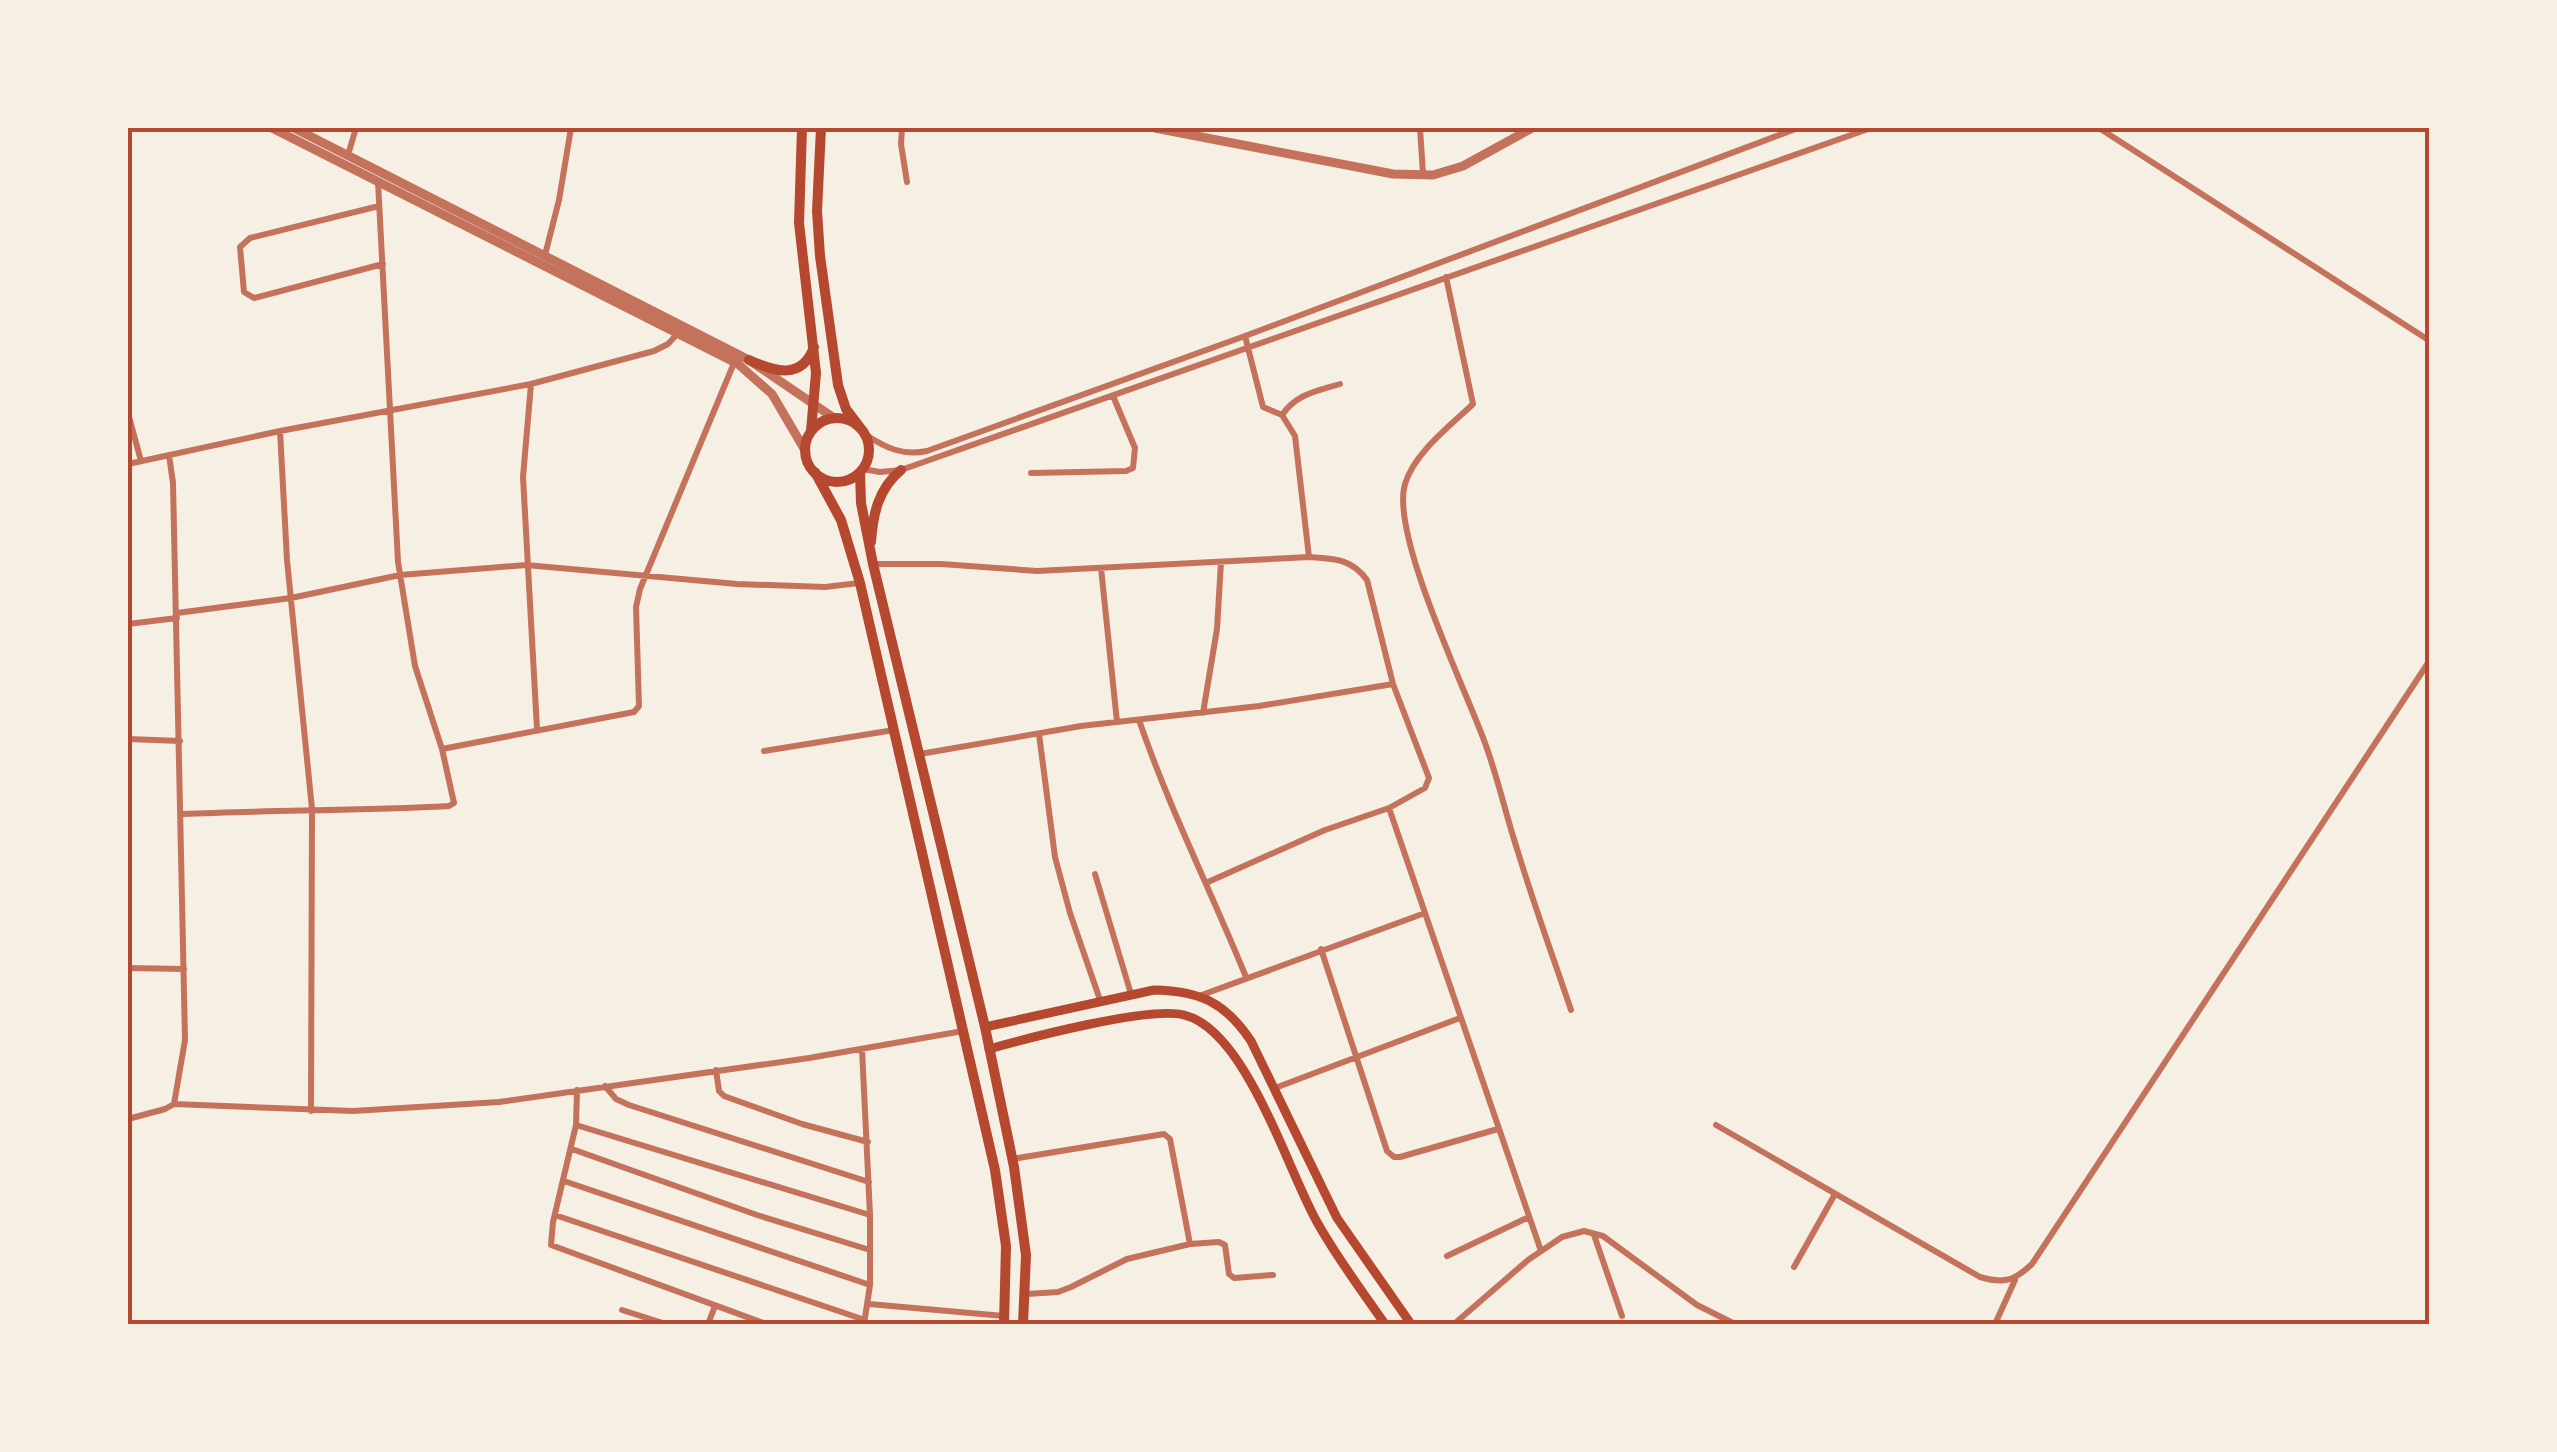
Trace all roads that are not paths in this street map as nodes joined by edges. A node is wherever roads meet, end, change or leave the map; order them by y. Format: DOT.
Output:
graph roads {
  1 [pos="272,128"];
  2 [pos="294,128"];
  3 [pos="356,128"];
  4 [pos="571,128"];
  5 [pos="802,128"];
  6 [pos="821,128"];
  7 [pos="902,128"];
  8 [pos="1155,128"];
  9 [pos="1420,128"];
  10 [pos="1532,128"];
  11 [pos="1798,128"];
  12 [pos="1870,128"];
  13 [pos="2098,128"];
  14 [pos="348,155"];
  15 [pos="1423,174"];
  16 [pos="378,182"];
  17 [pos="907,182"];
  18 [pos="379,206"];
  19 [pos="544,255"];
  20 [pos="383,264"];
  21 [pos="1446,278"];
  22 [pos="681,329"];
  23 [pos="1245,336"];
  24 [pos="2430,341"];
  25 [pos="814,346"];
  26 [pos="1248,348"];
  27 [pos="749,360"];
  28 [pos="734,362"];
  29 [pos="531,384"];
  30 [pos="1340,384"];
  31 [pos="1113,396"];
  32 [pos="815,407"];
  33 [pos="392,409"];
  34 [pos="128,413"];
  35 [pos="1282,415"];
  36 [pos="834,418"];
  37 [pos="280,431"];
  38 [pos="811,431"];
  39 [pos="864,432"];
  40 [pos="806,452"];
  41 [pos="169,455"];
  42 [pos="141,461"];
  43 [pos="128,464"];
  44 [pos="862,470"];
  45 [pos="901,470"];
  46 [pos="814,472"];
  47 [pos="1031,473"];
  48 [pos="1308,557"];
  49 [pos="872,558"];
  50 [pos="1221,562"];
  51 [pos="526,565"];
  52 [pos="1102,568"];
  53 [pos="400,574"];
  54 [pos="645,575"];
  55 [pos="860,583"];
  56 [pos="291,598"];
  57 [pos="177,616"];
  58 [pos="128,624"];
  59 [pos="2430,660"];
  60 [pos="1393,684"];
  61 [pos="1203,712"];
  62 [pos="1139,720"];
  63 [pos="1117,722"];
  64 [pos="537,728"];
  65 [pos="894,730"];
  66 [pos="1039,734"];
  67 [pos="128,738"];
  68 [pos="180,741"];
  69 [pos="442,749"];
  70 [pos="764,751"];
  71 [pos="919,754"];
  72 [pos="1388,808"];
  73 [pos="312,809"];
  74 [pos="182,814"];
  75 [pos="1095,874"];
  76 [pos="1208,882"];
  77 [pos="1424,913"];
  78 [pos="1321,949"];
  79 [pos="128,968"];
  80 [pos="184,968"];
  81 [pos="1246,977"];
  82 [pos="1131,994"];
  83 [pos="1199,996"];
  84 [pos="1100,1000"];
  85 [pos="1571,1010"];
  86 [pos="1460,1018"];
  87 [pos="985,1026"];
  88 [pos="963,1031"];
  89 [pos="862,1049"];
  90 [pos="989,1050"];
  91 [pos="1357,1057"];
  92 [pos="716,1070"];
  93 [pos="606,1086"];
  94 [pos="1275,1088"];
  95 [pos="577,1090"];
  96 [pos="174,1104"];
  97 [pos="310,1111"];
  98 [pos="128,1118"];
  99 [pos="576,1124"];
  100 [pos="1716,1125"];
  101 [pos="1498,1129"];
  102 [pos="868,1142"];
  103 [pos="572,1149"];
  104 [pos="1012,1159"];
  105 [pos="564,1181"];
  106 [pos="869,1182"];
  107 [pos="1835,1194"];
  108 [pos="555,1215"];
  109 [pos="870,1215"];
  110 [pos="1529,1217"];
  111 [pos="1594,1234"];
  112 [pos="1190,1244"];
  113 [pos="870,1250"];
  114 [pos="1540,1251"];
  115 [pos="1447,1256"];
  116 [pos="1794,1267"];
  117 [pos="1273,1275"];
  118 [pos="2015,1280"];
  119 [pos="870,1286"];
  120 [pos="1026,1294"];
  121 [pos="869,1304"];
  122 [pos="715,1306"];
  123 [pos="622,1310"];
  124 [pos="1622,1316"];
  125 [pos="1004,1320"];
  126 [pos="865,1322"];
  127 [pos="666,1324"];
  128 [pos="708,1324"];
  129 [pos="766,1324"];
  130 [pos="1023,1324"];
  131 [pos="1385,1324"];
  132 [pos="1412,1324"];
  133 [pos="1454,1324"];
  134 [pos="1735,1324"];
  135 [pos="1995,1324"];
  1 -- 16 [label="street"];
  2 -- 14 [label="street"];
  3 -- 14 [label="street"];
  4 -- 19 [label="street"];
  5 -- 25 [label="main road"];
  6 -- 39 [label="main road"];
  7 -- 17 [label="street"];
  8 -- 15 [label="street"];
  9 -- 15 [label="street"];
  10 -- 15 [label="street"];
  11 -- 23 [label="street"];
  12 -- 21 [label="street"];
  13 -- 24 [label="street"];
  14 -- 19 [label="street"];
  16 -- 18 [label="street"];
  16 -- 22 [label="street"];
  18 -- 20 [label="street"];
  18 -- 20 [label="street"];
  19 -- 22 [label="street"];
  20 -- 33 [label="street"];
  21 -- 26 [label="street"];
  21 -- 85 [label="street"];
  22 -- 27 [label="street"];
  22 -- 28 [label="street"];
  22 -- 29 [label="street"];
  23 -- 26 [label="street"];
  23 -- 39 [label="street"];
  25 -- 27 [label="main road"];
  25 -- 32 [label="main road"];
  26 -- 31 [label="street"];
  26 -- 35 [label="street"];
  27 -- 32 [label="street"];
  28 -- 40 [label="street"];
  28 -- 54 [label="street"];
  29 -- 33 [label="street"];
  29 -- 51 [label="street"];
  30 -- 35 [label="street"];
  31 -- 45 [label="street"];
  31 -- 47 [label="street"];
  32 -- 36 [label="street"];
  32 -- 38 [label="main road"];
  33 -- 37 [label="street"];
  33 -- 53 [label="street"];
  34 -- 42 [label="street"];
  35 -- 48 [label="street"];
  36 -- 38 [label="main road"];
  36 -- 39 [label="main road"];
  37 -- 41 [label="street"];
  37 -- 56 [label="street"];
  38 -- 40 [label="main road"];
  39 -- 44 [label="main road"];
  40 -- 46 [label="main road"];
  41 -- 42 [label="street"];
  41 -- 57 [label="street"];
  42 -- 43 [label="street"];
  44 -- 45 [label="street"];
  44 -- 46 [label="main road"];
  44 -- 49 [label="main road"];
  45 -- 49 [label="main road"];
  46 -- 55 [label="main road"];
  48 -- 50 [label="street"];
  48 -- 60 [label="street"];
  49 -- 52 [label="street"];
  49 -- 71 [label="main road"];
  50 -- 52 [label="street"];
  50 -- 61 [label="street"];
  51 -- 53 [label="street"];
  51 -- 54 [label="street"];
  51 -- 64 [label="street"];
  52 -- 63 [label="street"];
  53 -- 56 [label="street"];
  53 -- 69 [label="street"];
  54 -- 55 [label="street"];
  54 -- 64 [label="street"];
  55 -- 65 [label="main road"];
  56 -- 57 [label="street"];
  56 -- 73 [label="street"];
  57 -- 58 [label="street"];
  57 -- 68 [label="street"];
  59 -- 118 [label="street"];
  60 -- 61 [label="street"];
  60 -- 72 [label="street"];
  61 -- 62 [label="street"];
  62 -- 63 [label="street"];
  62 -- 76 [label="street"];
  63 -- 66 [label="street"];
  64 -- 69 [label="street"];
  65 -- 70 [label="street"];
  65 -- 88 [label="main road"];
  66 -- 71 [label="street"];
  66 -- 84 [label="street"];
  67 -- 68 [label="street"];
  68 -- 74 [label="street"];
  69 -- 73 [label="street"];
  71 -- 87 [label="main road"];
  72 -- 76 [label="street"];
  72 -- 77 [label="street"];
  73 -- 74 [label="street"];
  73 -- 97 [label="street"];
  74 -- 80 [label="street"];
  75 -- 82 [label="street"];
  76 -- 81 [label="street"];
  77 -- 78 [label="street"];
  77 -- 86 [label="street"];
  78 -- 81 [label="street"];
  78 -- 91 [label="street"];
  79 -- 80 [label="street"];
  80 -- 96 [label="street"];
  81 -- 83 [label="street"];
  82 -- 83 [label="main road"];
  82 -- 84 [label="main road"];
  83 -- 94 [label="main road"];
  84 -- 87 [label="main road"];
  86 -- 91 [label="street"];
  86 -- 101 [label="street"];
  87 -- 90 [label="main road"];
  88 -- 89 [label="street"];
  88 -- 125 [label="main road"];
  89 -- 92 [label="street"];
  89 -- 102 [label="street"];
  90 -- 104 [label="main road"];
  90 -- 131 [label="main road"];
  91 -- 94 [label="street"];
  91 -- 101 [label="street"];
  92 -- 93 [label="street"];
  92 -- 102 [label="street"];
  93 -- 95 [label="street"];
  93 -- 106 [label="street"];
  94 -- 132 [label="main road"];
  95 -- 97 [label="street"];
  95 -- 99 [label="street"];
  96 -- 97 [label="street"];
  96 -- 98 [label="street"];
  99 -- 103 [label="street"];
  99 -- 109 [label="street"];
  100 -- 107 [label="street"];
  101 -- 110 [label="street"];
  102 -- 106 [label="street"];
  103 -- 105 [label="street"];
  103 -- 113 [label="street"];
  104 -- 112 [label="street"];
  104 -- 120 [label="main road"];
  105 -- 108 [label="street"];
  105 -- 119 [label="street"];
  106 -- 109 [label="street"];
  107 -- 116 [label="street"];
  107 -- 118 [label="street"];
  108 -- 122 [label="street"];
  108 -- 126 [label="street"];
  109 -- 113 [label="street"];
  110 -- 114 [label="street"];
  110 -- 115 [label="street"];
  111 -- 114 [label="street"];
  111 -- 124 [label="street"];
  111 -- 134 [label="street"];
  112 -- 117 [label="street"];
  112 -- 120 [label="street"];
  113 -- 119 [label="street"];
  114 -- 133 [label="street"];
  118 -- 135 [label="street"];
  119 -- 121 [label="street"];
  120 -- 130 [label="main road"];
  121 -- 125 [label="street"];
  121 -- 126 [label="street"];
  122 -- 128 [label="street"];
  122 -- 129 [label="street"];
  123 -- 127 [label="street"];
}
